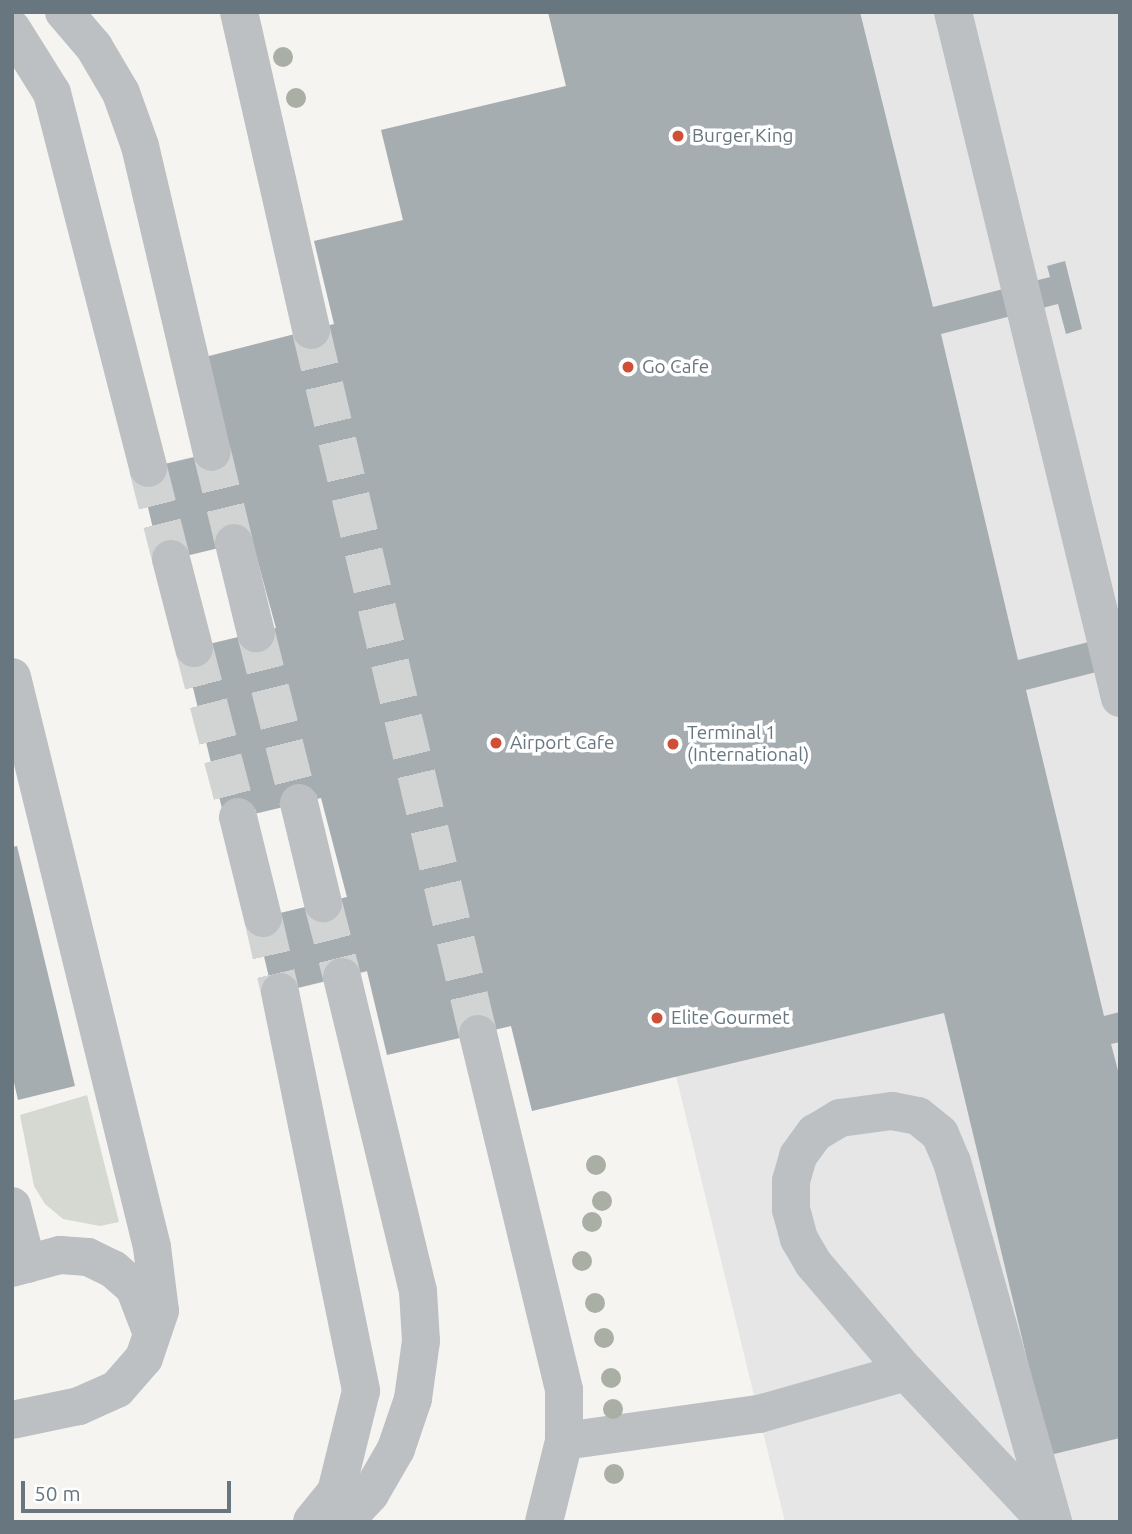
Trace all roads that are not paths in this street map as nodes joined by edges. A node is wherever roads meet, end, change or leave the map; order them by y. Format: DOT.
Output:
graph roads {
  1 [pos="64,12"];
  2 [pos="239,12"];
  3 [pos="953,12"];
  4 [pos="12,29"];
  5 [pos="311,330"];
  6 [pos="212,452"];
  7 [pos="148,468"];
  8 [pos="234,543"];
  9 [pos="171,559"];
  10 [pos="256,633"];
  11 [pos="194,648"];
  12 [pos="12,677"];
  13 [pos="1120,698"];
  14 [pos="299,803"];
  15 [pos="238,817"];
  16 [pos="323,903"];
  17 [pos="262,918"];
  18 [pos="342,977"];
  19 [pos="280,992"];
  20 [pos="478,1034"];
  21 [pos="12,1206"];
  22 [pos="20,1266"];
  23 [pos="153,1340"];
  24 [pos="906,1372"];
  25 [pos="12,1420"];
  26 [pos="564,1441"];
  27 [pos="312,1522"];
  28 [pos="344,1522"];
  29 [pos="544,1522"];
  30 [pos="1047,1522"];
  31 [pos="1053,1522"];
  1 -- 6 [label="lane"];
  2 -- 5 [label="lane"];
  3 -- 13 [label="lane"];
  4 -- 7 [label="lane"];
  8 -- 10 [label="lane"];
  9 -- 11 [label="lane"];
  12 -- 23 [label="lane"];
  14 -- 16 [label="lane"];
  15 -- 17 [label="lane"];
  18 -- 28 [label="lane"];
  19 -- 27 [label="lane"];
  20 -- 26 [label="lane"];
  21 -- 22 [label="lane"];
  22 -- 23 [label="lane"];
  23 -- 25 [label="lane"];
  24 -- 26 [label="lane"];
  24 -- 30 [label="lane"];
  24 -- 31 [label="lane"];
  26 -- 29 [label="lane"];
}
